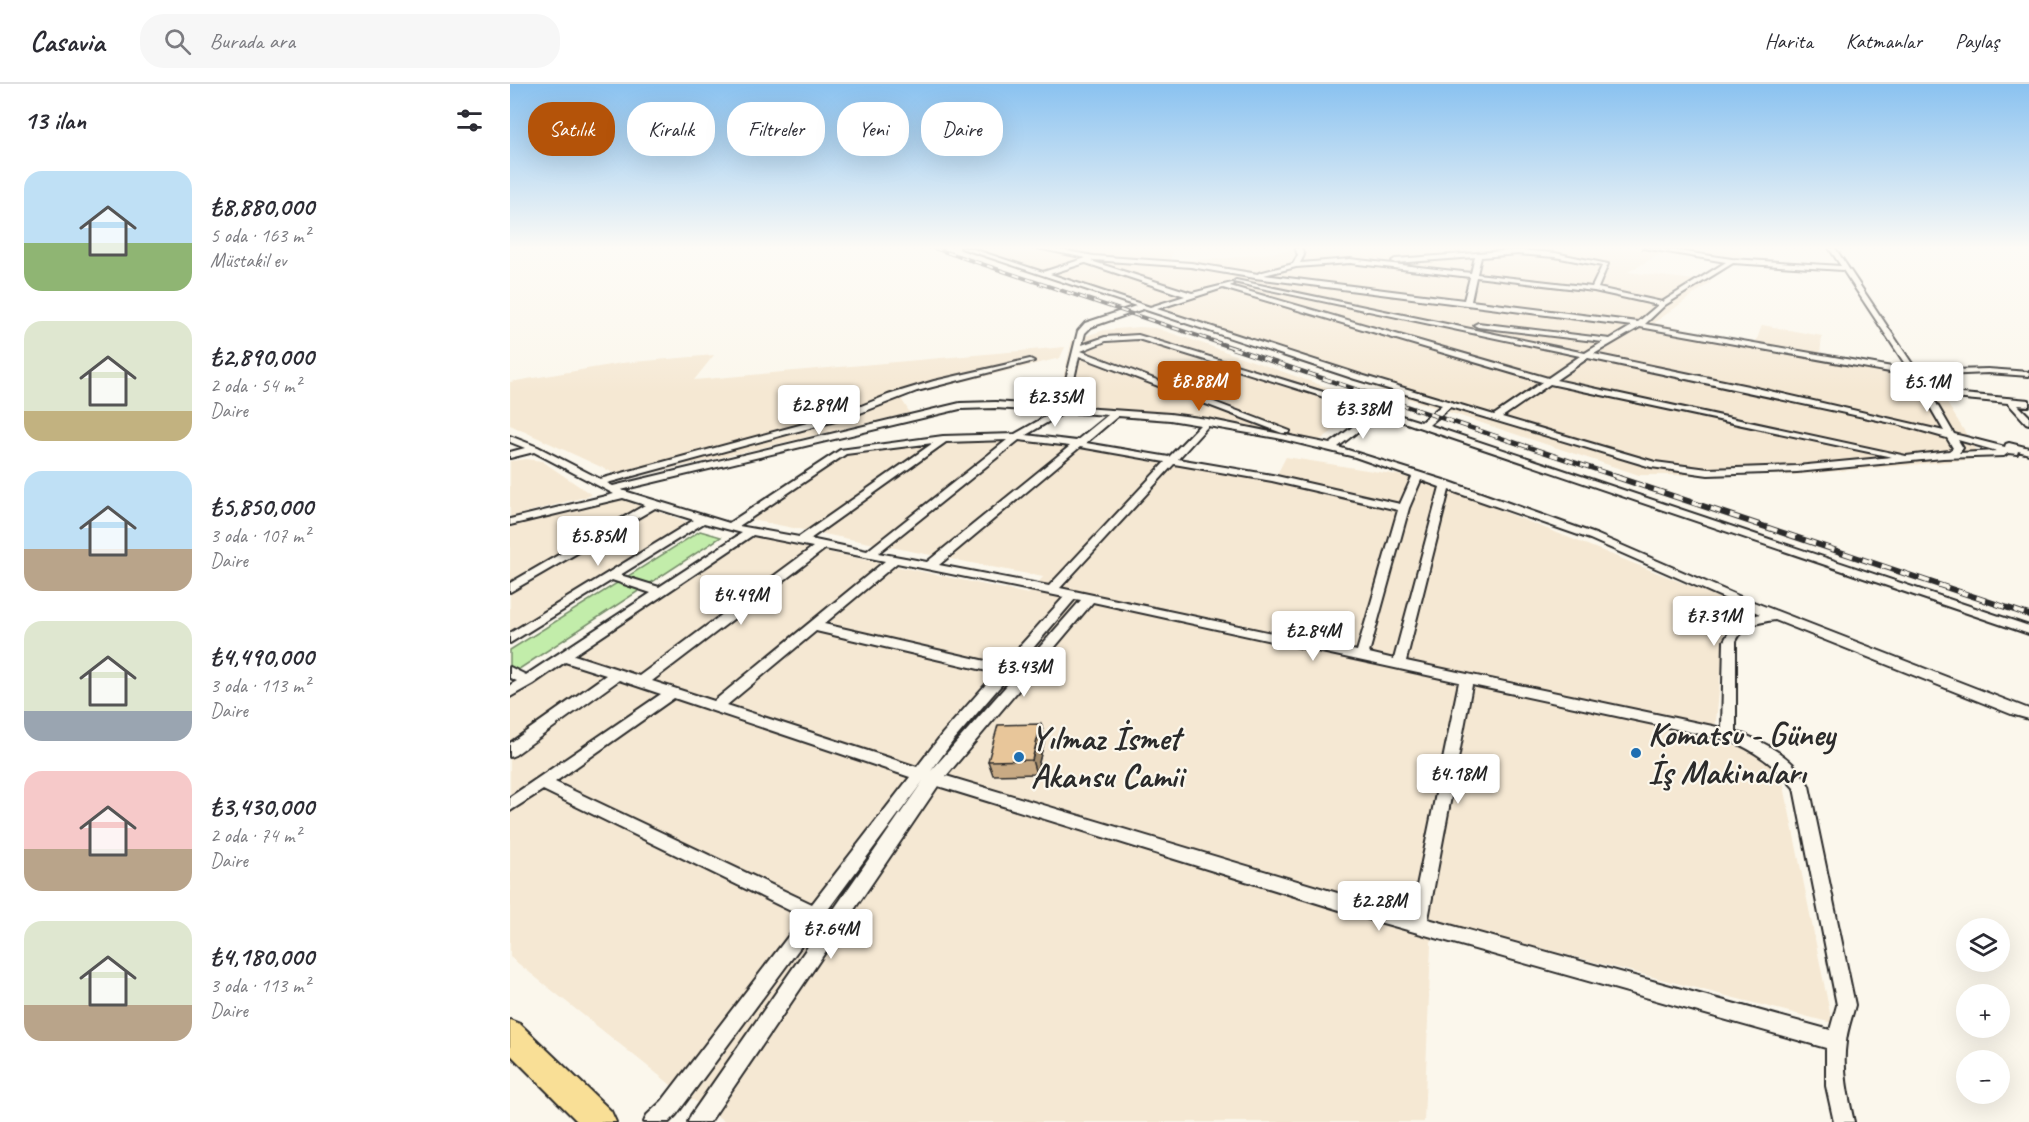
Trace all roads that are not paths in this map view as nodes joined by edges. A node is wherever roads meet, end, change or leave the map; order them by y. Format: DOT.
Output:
graph roads {
  1 [pos="1110,296"];
  2 [pos="1191,296"];
  3 [pos="1259,296"];
  4 [pos="1305,296"];
  5 [pos="1422,296"];
  6 [pos="1469,296"];
  7 [pos="1628,296"];
  8 [pos="1675,296"];
  9 [pos="1864,296"];
  10 [pos="1467,302"];
  11 [pos="1663,304"];
  12 [pos="1145,308"];
  13 [pos="1640,324"];
  14 [pos="1455,328"];
  15 [pos="1611,341"];
  16 [pos="1076,352"];
  17 [pos="1587,355"];
  18 [pos="1030,361"];
  19 [pos="1915,374"];
  20 [pos="2029,374"];
  21 [pos="1549,381"];
  22 [pos="1927,393"];
  23 [pos="2010,401"];
  24 [pos="2029,403"];
  25 [pos="1448,404"];
  26 [pos="1063,410"];
  27 [pos="1379,411"];
  28 [pos="1116,412"];
  29 [pos="1495,418"];
  30 [pos="2029,421"];
  31 [pos="1207,422"];
  32 [pos="1423,425"];
  33 [pos="1950,433"];
  34 [pos="1017,437"];
  35 [pos="510,439"];
  36 [pos="944,440"];
  37 [pos="1078,444"];
  38 [pos="535,448"];
  39 [pos="1331,448"];
  40 [pos="2029,451"];
  41 [pos="2014,452"];
  42 [pos="510,455"];
  43 [pos="1942,456"];
  44 [pos="2029,456"];
  45 [pos="1914,459"];
  46 [pos="1172,460"];
  47 [pos="1418,475"];
  48 [pos="599,482"];
  49 [pos="1446,484"];
  50 [pos="617,492"];
  51 [pos="652,505"];
  52 [pos="1404,508"];
  53 [pos="702,519"];
  54 [pos="510,522"];
  55 [pos="730,527"];
  56 [pos="752,531"];
  57 [pos="801,541"];
  58 [pos="823,545"];
  59 [pos="870,554"];
  60 [pos="895,559"];
  61 [pos="930,566"];
  62 [pos="510,574"];
  63 [pos="611,576"];
  64 [pos="523,581"];
  65 [pos="510,588"];
  66 [pos="1052,590"];
  67 [pos="661,592"];
  68 [pos="1072,594"];
  69 [pos="1090,598"];
  70 [pos="1778,616"];
  71 [pos="815,626"];
  72 [pos="2029,630"];
  73 [pos="510,639"];
  74 [pos="565,657"];
  75 [pos="1362,657"];
  76 [pos="1399,664"];
  77 [pos="1007,669"];
  78 [pos="510,672"];
  79 [pos="617,674"];
  80 [pos="1023,676"];
  81 [pos="1466,679"];
  82 [pos="528,681"];
  83 [pos="640,682"];
  84 [pos="510,692"];
  85 [pos="673,692"];
  86 [pos="716,707"];
  87 [pos="2029,714"];
  88 [pos="1729,735"];
  89 [pos="510,751"];
  90 [pos="928,776"];
  91 [pos="542,783"];
  92 [pos="510,806"];
  93 [pos="815,914"];
  94 [pos="1418,925"];
  95 [pos="510,1034"];
  96 [pos="1836,1041"];
  97 [pos="600,1122"];
  98 [pos="654,1122"];
  99 [pos="699,1122"];
  100 [pos="1844,1122"];
  1 -- 12 [label="street"];
  2 -- 12 [label="street"];
  3 -- 21 [label="street"];
  4 -- 14 [label="street"];
  5 -- 10 [label="street"];
  6 -- 10 [label="street"];
  7 -- 11 [label="street"];
  8 -- 11 [label="street"];
  9 -- 19 [label="street"];
  10 -- 13 [label="street"];
  11 -- 13 [label="street"];
  12 -- 16 [label="street"];
  12 -- 25 [label="street"];
  13 -- 15 [label="street"];
  13 -- 19 [label="street"];
  14 -- 15 [label="street"];
  14 -- 17 [label="street"];
  15 -- 17 [label="street"];
  16 -- 26 [label="street"];
  16 -- 27 [label="street"];
  16 -- 39 [label="street"];
  17 -- 21 [label="street"];
  17 -- 33 [label="street"];
  18 -- 48 [label="street"];
  19 -- 20 [label="street"];
  19 -- 22 [label="street"];
  21 -- 29 [label="street"];
  21 -- 45 [label="street"];
  22 -- 23 [label="street"];
  22 -- 33 [label="street"];
  23 -- 24 [label="street"];
  23 -- 30 [label="street"];
  25 -- 29 [label="street"];
  25 -- 32 [label="street"];
  26 -- 28 [label="street"];
  26 -- 34 [label="street"];
  26 -- 50 [label="street"];
  27 -- 32 [label="street"];
  27 -- 39 [label="street"];
  28 -- 31 [label="street"];
  28 -- 37 [label="street"];
  29 -- 45 [label="street"];
  31 -- 39 [label="street"];
  31 -- 46 [label="street"];
  32 -- 72 [label="street"];
  33 -- 40 [label="street"];
  33 -- 41 [label="street"];
  33 -- 43 [label="street"];
  34 -- 36 [label="street"];
  34 -- 37 [label="street"];
  34 -- 59 [label="street"];
  35 -- 38 [label="street"];
  36 -- 55 [label="street"];
  36 -- 57 [label="street"];
  37 -- 46 [label="street"];
  37 -- 61 [label="street"];
  38 -- 42 [label="street"];
  38 -- 48 [label="street"];
  39 -- 47 [label="street"];
  41 -- 43 [label="street"];
  41 -- 44 [label="street"];
  43 -- 45 [label="street"];
  46 -- 52 [label="street"];
  46 -- 66 [label="street"];
  47 -- 49 [label="street"];
  47 -- 52 [label="street"];
  48 -- 50 [label="street"];
  49 -- 70 [label="street"];
  49 -- 76 [label="street"];
  50 -- 51 [label="street"];
  50 -- 54 [label="street"];
  51 -- 53 [label="street"];
  51 -- 64 [label="street"];
  52 -- 75 [label="street"];
  53 -- 55 [label="street"];
  53 -- 63 [label="street"];
  55 -- 56 [label="street"];
  56 -- 57 [label="street"];
  56 -- 67 [label="street"];
  57 -- 58 [label="street"];
  58 -- 59 [label="street"];
  58 -- 83 [label="street"];
  59 -- 60 [label="street"];
  60 -- 61 [label="street"];
  60 -- 71 [label="street"];
  61 -- 66 [label="street"];
  62 -- 64 [label="street"];
  63 -- 67 [label="street"];
  63 -- 73 [label="street"];
  64 -- 65 [label="street"];
  66 -- 68 [label="street"];
  67 -- 74 [label="street"];
  68 -- 69 [label="street"];
  68 -- 77 [label="street"];
  69 -- 75 [label="street"];
  69 -- 80 [label="street"];
  70 -- 87 [label="street"];
  70 -- 88 [label="street"];
  71 -- 77 [label="street"];
  71 -- 86 [label="street"];
  74 -- 79 [label="street"];
  74 -- 82 [label="street"];
  75 -- 76 [label="street"];
  76 -- 81 [label="street"];
  77 -- 80 [label="street"];
  77 -- 90 [label="street"];
  78 -- 82 [label="street"];
  79 -- 83 [label="street"];
  79 -- 89 [label="street"];
  80 -- 90 [label="street"];
  81 -- 88 [label="street"];
  81 -- 94 [label="street"];
  82 -- 84 [label="street"];
  83 -- 85 [label="street"];
  85 -- 86 [label="street"];
  85 -- 91 [label="street"];
  86 -- 90 [label="street"];
  88 -- 96 [label="street"];
  90 -- 93 [label="street"];
  90 -- 94 [label="street"];
  90 -- 99 [label="street"];
  91 -- 92 [label="street"];
  91 -- 93 [label="street"];
  93 -- 98 [label="street"];
  94 -- 96 [label="street"];
  95 -- 97 [label="highway"];
  96 -- 100 [label="street"];
}
